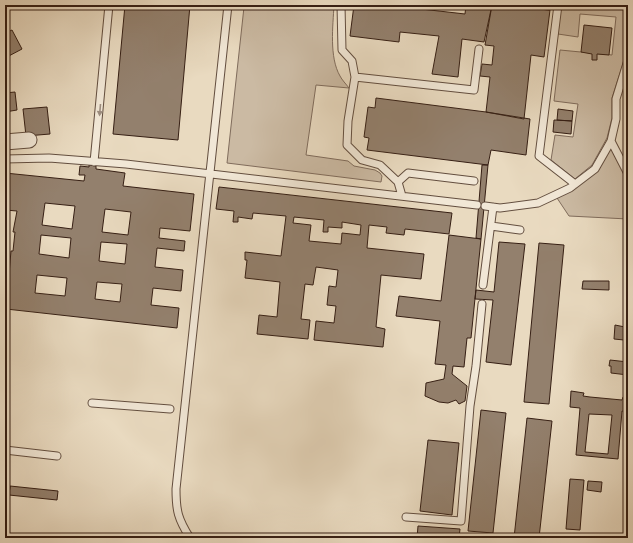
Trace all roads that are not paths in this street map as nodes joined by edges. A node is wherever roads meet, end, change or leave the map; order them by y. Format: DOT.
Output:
graph roads {
  1 [pos="109,5"];
  2 [pos="228,5"];
  3 [pos="341,5"];
  4 [pos="558,5"];
  5 [pos="479,49"];
  6 [pos="628,60"];
  7 [pos="355,77"];
  8 [pos="29,140"];
  9 [pos="611,141"];
  10 [pos="5,142"];
  11 [pos="5,160"];
  12 [pos="94,162"];
  13 [pos="210,173"];
  14 [pos="628,174"];
  15 [pos="474,181"];
  16 [pos="398,182"];
  17 [pos="575,184"];
  18 [pos="402,196"];
  19 [pos="477,205"];
  20 [pos="485,206"];
  21 [pos="493,207"];
  22 [pos="491,226"];
  23 [pos="520,230"];
  24 [pos="483,285"];
  25 [pos="482,304"];
  26 [pos="92,403"];
  27 [pos="170,409"];
  28 [pos="5,450"];
  29 [pos="57,456"];
  30 [pos="406,517"];
  31 [pos="190,538"];
  1 -- 12 [label="lane, one-way"];
  2 -- 13 [label="lane"];
  3 -- 7 [label="lane"];
  4 -- 17 [label="lane"];
  5 -- 7 [label="lane"];
  6 -- 9 [label="lane"];
  7 -- 16 [label="lane"];
  8 -- 10 [label="street"];
  9 -- 14 [label="lane"];
  9 -- 17 [label="lane"];
  11 -- 12 [label="lane"];
  12 -- 13 [label="lane"];
  13 -- 18 [label="lane"];
  13 -- 31 [label="lane"];
  15 -- 16 [label="lane"];
  16 -- 18 [label="lane"];
  17 -- 21 [label="lane"];
  18 -- 19 [label="lane"];
  20 -- 21 [label="lane"];
  21 -- 22 [label="lane"];
  22 -- 23 [label="lane"];
  22 -- 24 [label="lane"];
  25 -- 30 [label="lane"];
  26 -- 27 [label="lane"];
  28 -- 29 [label="lane"];
}
